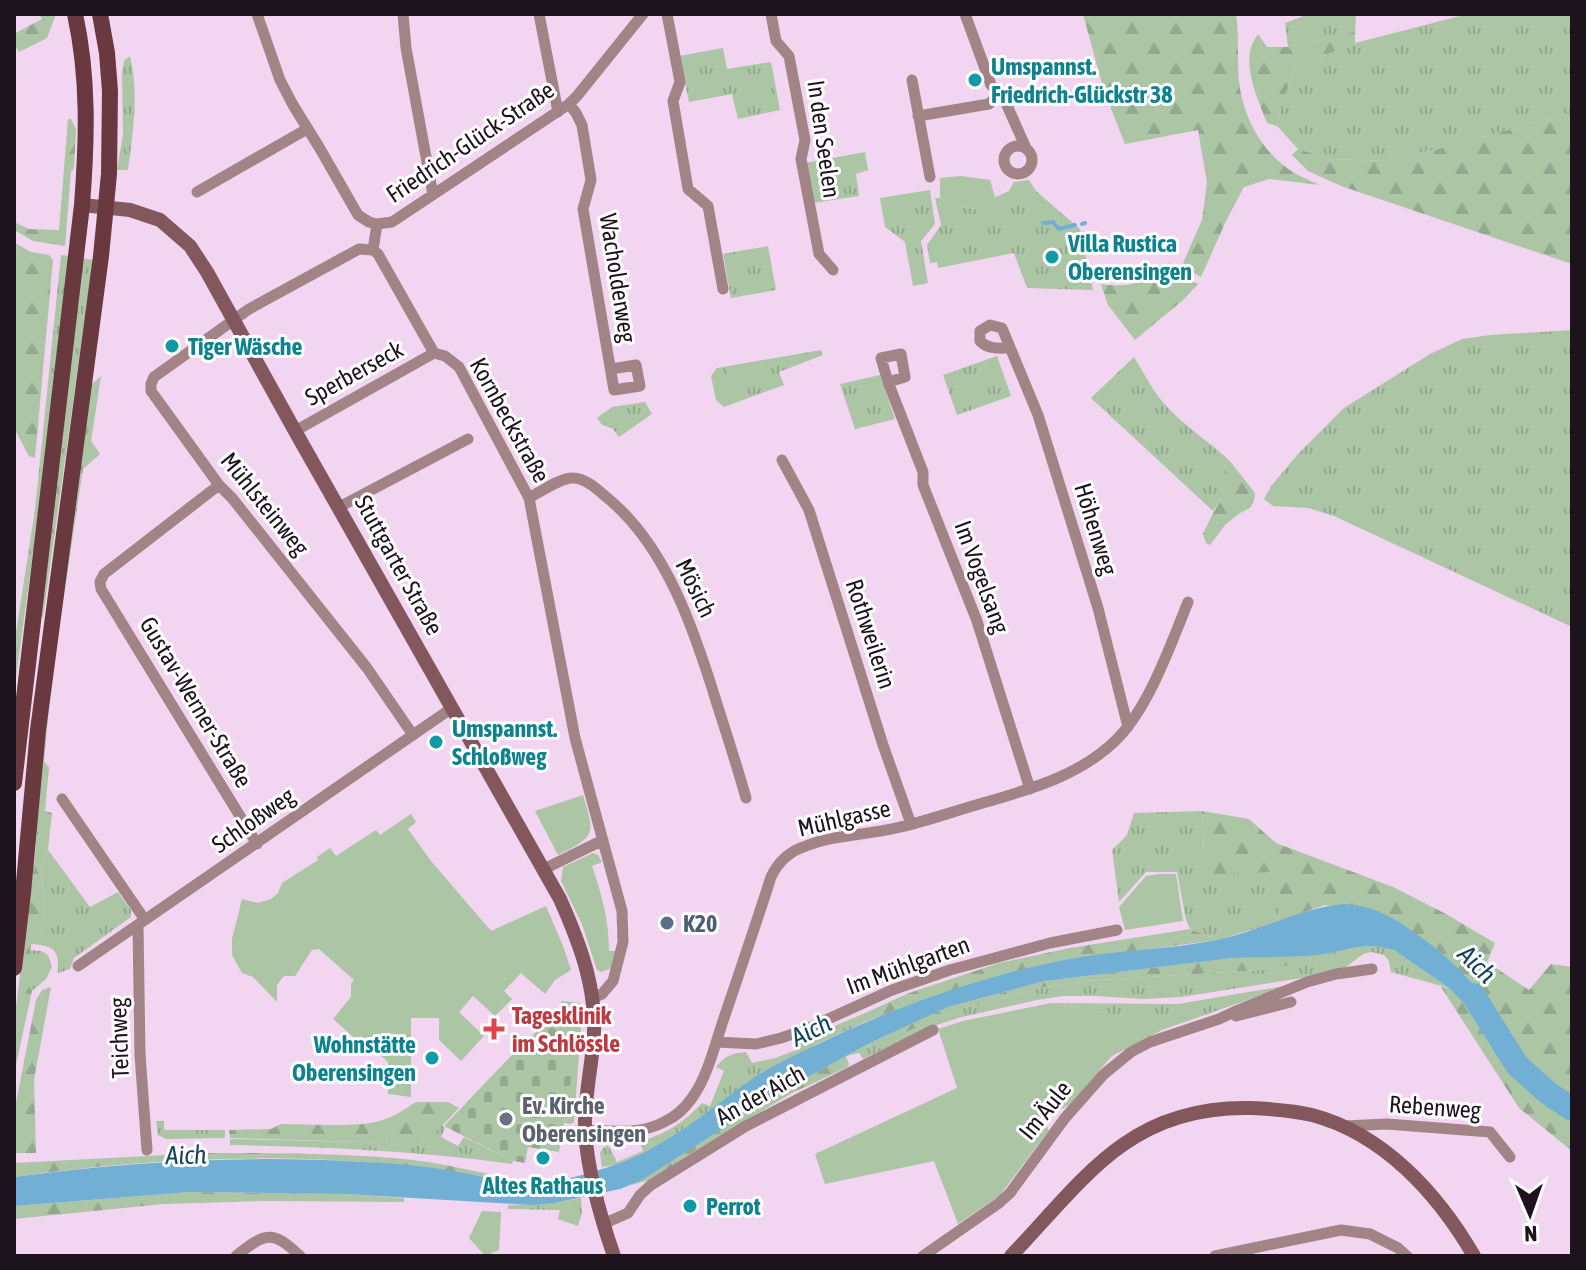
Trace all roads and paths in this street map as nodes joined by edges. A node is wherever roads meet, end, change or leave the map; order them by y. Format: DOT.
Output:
graph roads {
  1 [pos="75,14"];
  2 [pos="100,14"];
  3 [pos="257,14"];
  4 [pos="403,14"];
  5 [pos="539,14"];
  6 [pos="643,14"];
  7 [pos="667,14"];
  8 [pos="771,14"];
  9 [pos="965,14"];
  10 [pos="912,80"];
  11 [pos="999,94"];
  12 [pos="569,104"];
  13 [pos="558,112"];
  14 [pos="918,116"];
  15 [pos="307,129"];
  16 [pos="1026,148"];
  17 [pos="930,177"];
  18 [pos="197,192"];
  19 [pos="433,195"];
  20 [pos="82,205"];
  21 [pos="106,207"];
  22 [pos="377,224"];
  23 [pos="373,250"];
  24 [pos="833,270"];
  25 [pos="723,289"];
  26 [pos="234,319"];
  27 [pos="1010,348"];
  28 [pos="434,353"];
  29 [pos="611,369"];
  30 [pos="888,382"];
  31 [pos="295,431"];
  32 [pos="468,439"];
  33 [pos="782,460"];
  34 [pos="219,485"];
  35 [pos="529,498"];
  36 [pos="339,507"];
  37 [pos="1188,602"];
  38 [pos="452,708"];
  39 [pos="1128,727"];
  40 [pos="413,735"];
  41 [pos="14,783"];
  42 [pos="1030,789"];
  43 [pos="746,798"];
  44 [pos="62,799"];
  45 [pos="911,824"];
  46 [pos="603,840"];
  47 [pos="257,844"];
  48 [pos="544,869"];
  49 [pos="141,922"];
  50 [pos="1117,930"];
  51 [pos="78,966"];
  52 [pos="14,968"];
  53 [pos="1372,969"];
  54 [pos="593,998"];
  55 [pos="1291,1002"];
  56 [pos="1219,1019"];
  57 [pos="933,1030"];
  58 [pos="716,1042"];
  59 [pos="1344,1126"];
  60 [pos="585,1130"];
  61 [pos="147,1150"];
  62 [pos="1510,1157"];
  63 [pos="603,1224"];
  64 [pos="236,1256"];
  65 [pos="300,1256"];
  66 [pos="614,1256"];
  67 [pos="923,1256"];
  68 [pos="1011,1256"];
  69 [pos="1215,1256"];
  70 [pos="1407,1256"];
  71 [pos="1474,1256"];
  1 -- 20 [label="main road"];
  2 -- 21 [label="main road"];
  3 -- 15 [label="street"];
  4 -- 19 [label="street"];
  5 -- 13 [label="street"];
  6 -- 12 [label="street, Friedrich-Glück-Straße"];
  7 -- 25 [label="street"];
  8 -- 24 [label="street, In den Seelen"];
  9 -- 11 [label="street"];
  10 -- 14 [label="street"];
  11 -- 14 [label="street"];
  11 -- 16 [label="street"];
  12 -- 13 [label="street, Friedrich-Glück-Straße"];
  12 -- 29 [label="street, Wacholderweg"];
  13 -- 19 [label="street, Friedrich-Glück-Straße"];
  14 -- 17 [label="street"];
  15 -- 18 [label="street"];
  15 -- 22 [label="street"];
  19 -- 22 [label="street, Friedrich-Glück-Straße"];
  20 -- 21 [label="main road, Stuttgarter Straße"];
  20 -- 41 [label="main road"];
  21 -- 26 [label="main road, Stuttgarter Straße"];
  21 -- 52 [label="main road"];
  22 -- 23 [label="street"];
  23 -- 26 [label="street"];
  23 -- 28 [label="street, Kornbeckstraße"];
  26 -- 31 [label="main road, Stuttgarter Straße"];
  26 -- 34 [label="street, Mühlsteinweg"];
  27 -- 39 [label="street, Höhenweg"];
  28 -- 31 [label="street, Sperberseck"];
  28 -- 35 [label="street, Kornbeckstraße"];
  30 -- 42 [label="street, Im Vogelsang"];
  31 -- 36 [label="main road, Stuttgarter Straße"];
  32 -- 36 [label="street"];
  33 -- 45 [label="street, Rothweilerin"];
  34 -- 40 [label="street, Mühlsteinweg"];
  34 -- 47 [label="street, Gustav-Werner-Straße"];
  35 -- 43 [label="street, Mösich"];
  35 -- 46 [label="street, Kornbeckstraße"];
  36 -- 38 [label="main road, Stuttgarter Straße"];
  37 -- 39 [label="street, Mühlgasse"];
  38 -- 40 [label="street, Schloßweg"];
  38 -- 48 [label="main road, Stuttgarter Straße"];
  39 -- 42 [label="street, Mühlgasse"];
  40 -- 47 [label="street, Schloßweg"];
  42 -- 45 [label="street, Mühlgasse"];
  44 -- 49 [label="street"];
  45 -- 58 [label="street, Mühlgasse"];
  46 -- 48 [label="street"];
  46 -- 54 [label="street"];
  47 -- 49 [label="street, Schloßweg"];
  48 -- 54 [label="main road, Stuttgarter Straße"];
  49 -- 51 [label="street, Schloßweg"];
  49 -- 61 [label="street, Teichweg"];
  50 -- 58 [label="street, Im Mühlgarten"];
  53 -- 56 [label="street, Im Äule"];
  54 -- 60 [label="main road, Stuttgarter Straße"];
  55 -- 56 [label="street, Im Äule"];
  56 -- 67 [label="street, Im Äule"];
  57 -- 63 [label="street, An der Aich"];
  58 -- 60 [label="street, Mühlgasse"];
  59 -- 62 [label="street, Rebenweg"];
  59 -- 68 [label="main road"];
  59 -- 71 [label="main road"];
  60 -- 63 [label="main road, Stuttgarter Straße"];
  63 -- 66 [label="main road, Stuttgarter Straße"];
  64 -- 65 [label="street"];
  69 -- 70 [label="street"];
}
